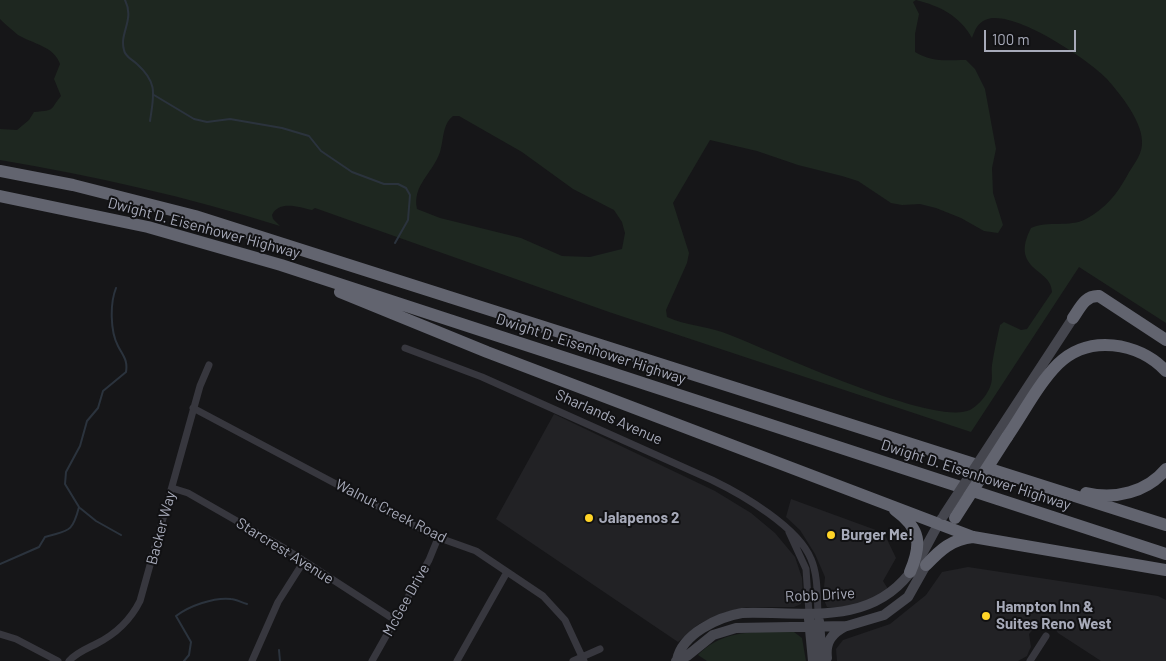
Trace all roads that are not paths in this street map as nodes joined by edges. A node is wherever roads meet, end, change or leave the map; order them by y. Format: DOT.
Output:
graph roads {
  1 [pos="0,171"];
  2 [pos="0,196"];
  3 [pos="281,265"];
  4 [pos="1073,318"];
  5 [pos="1166,340"];
  6 [pos="405,348"];
  7 [pos="209,365"];
  8 [pos="1166,371"];
  9 [pos="193,408"];
  10 [pos="1002,436"];
  11 [pos="947,455"];
  12 [pos="1166,468"];
  13 [pos="172,488"];
  14 [pos="878,500"];
  15 [pos="947,521"];
  16 [pos="1166,525"];
  17 [pos="973,537"];
  18 [pos="438,538"];
  19 [pos="1166,554"];
  20 [pos="304,561"];
  21 [pos="926,565"];
  22 [pos="1166,570"];
  23 [pos="507,572"];
  24 [pos="910,572"];
  25 [pos="814,613"];
  26 [pos="395,620"];
  27 [pos="814,625"];
  28 [pos="847,626"];
  29 [pos="0,634"];
  30 [pos="1046,636"];
  31 [pos="600,649"];
  32 [pos="583,659"];
  33 [pos="460,660"];
  34 [pos="676,660"];
  35 [pos="58,661"];
  36 [pos="69,661"];
  37 [pos="252,661"];
  38 [pos="372,661"];
  39 [pos="573,661"];
  40 [pos="813,661"];
  41 [pos="822,661"];
  42 [pos="828,661"];
  43 [pos="1030,661"];
  1 -- 11 [label="highway, Dwight D. Eisenhower Highway"];
  2 -- 3 [label="highway, Dwight D. Eisenhower Highway"];
  3 -- 14 [label="highway"];
  3 -- 19 [label="highway, Dwight D. Eisenhower Highway"];
  4 -- 5 [label="highway"];
  4 -- 10 [label="main road"];
  6 -- 25 [label="street, Sharlands Avenue"];
  7 -- 9 [label="street, Backer Way"];
  8 -- 10 [label="highway"];
  9 -- 13 [label="street, Backer Way"];
  9 -- 18 [label="street, Walnut Creek Road"];
  10 -- 15 [label="highway, bridge"];
  11 -- 12 [label="highway"];
  11 -- 16 [label="highway, Dwight D. Eisenhower Highway"];
  13 -- 20 [label="street, Starcrest Avenue"];
  13 -- 36 [label="street, Backer Way"];
  14 -- 15 [label="highway"];
  14 -- 24 [label="highway"];
  15 -- 17 [label="highway"];
  15 -- 21 [label="highway"];
  15 -- 24 [label="main road, Robb Drive"];
  17 -- 21 [label="highway"];
  17 -- 22 [label="highway"];
  18 -- 23 [label="street, Walnut Creek Road"];
  18 -- 26 [label="street, McGee Drive"];
  20 -- 26 [label="street, Starcrest Avenue"];
  20 -- 37 [label="street"];
  21 -- 28 [label="main road, Robb Drive"];
  23 -- 32 [label="street, Walnut Creek Road"];
  23 -- 33 [label="street"];
  24 -- 25 [label="main road, Robb Drive"];
  25 -- 27 [label="main road, Sharlands Avenue"];
  25 -- 34 [label="main road, Robb Drive"];
  26 -- 38 [label="street, McGee Drive"];
  27 -- 28 [label="main road, Robb Drive"];
  27 -- 34 [label="main road, Robb Drive"];
  27 -- 40 [label="main road, Sharlands Avenue"];
  27 -- 41 [label="main road, Sharlands Avenue"];
  28 -- 42 [label="main road"];
  29 -- 35 [label="street"];
  30 -- 43 [label="street"];
  31 -- 32 [label="street"];
  32 -- 39 [label="street"];
}
